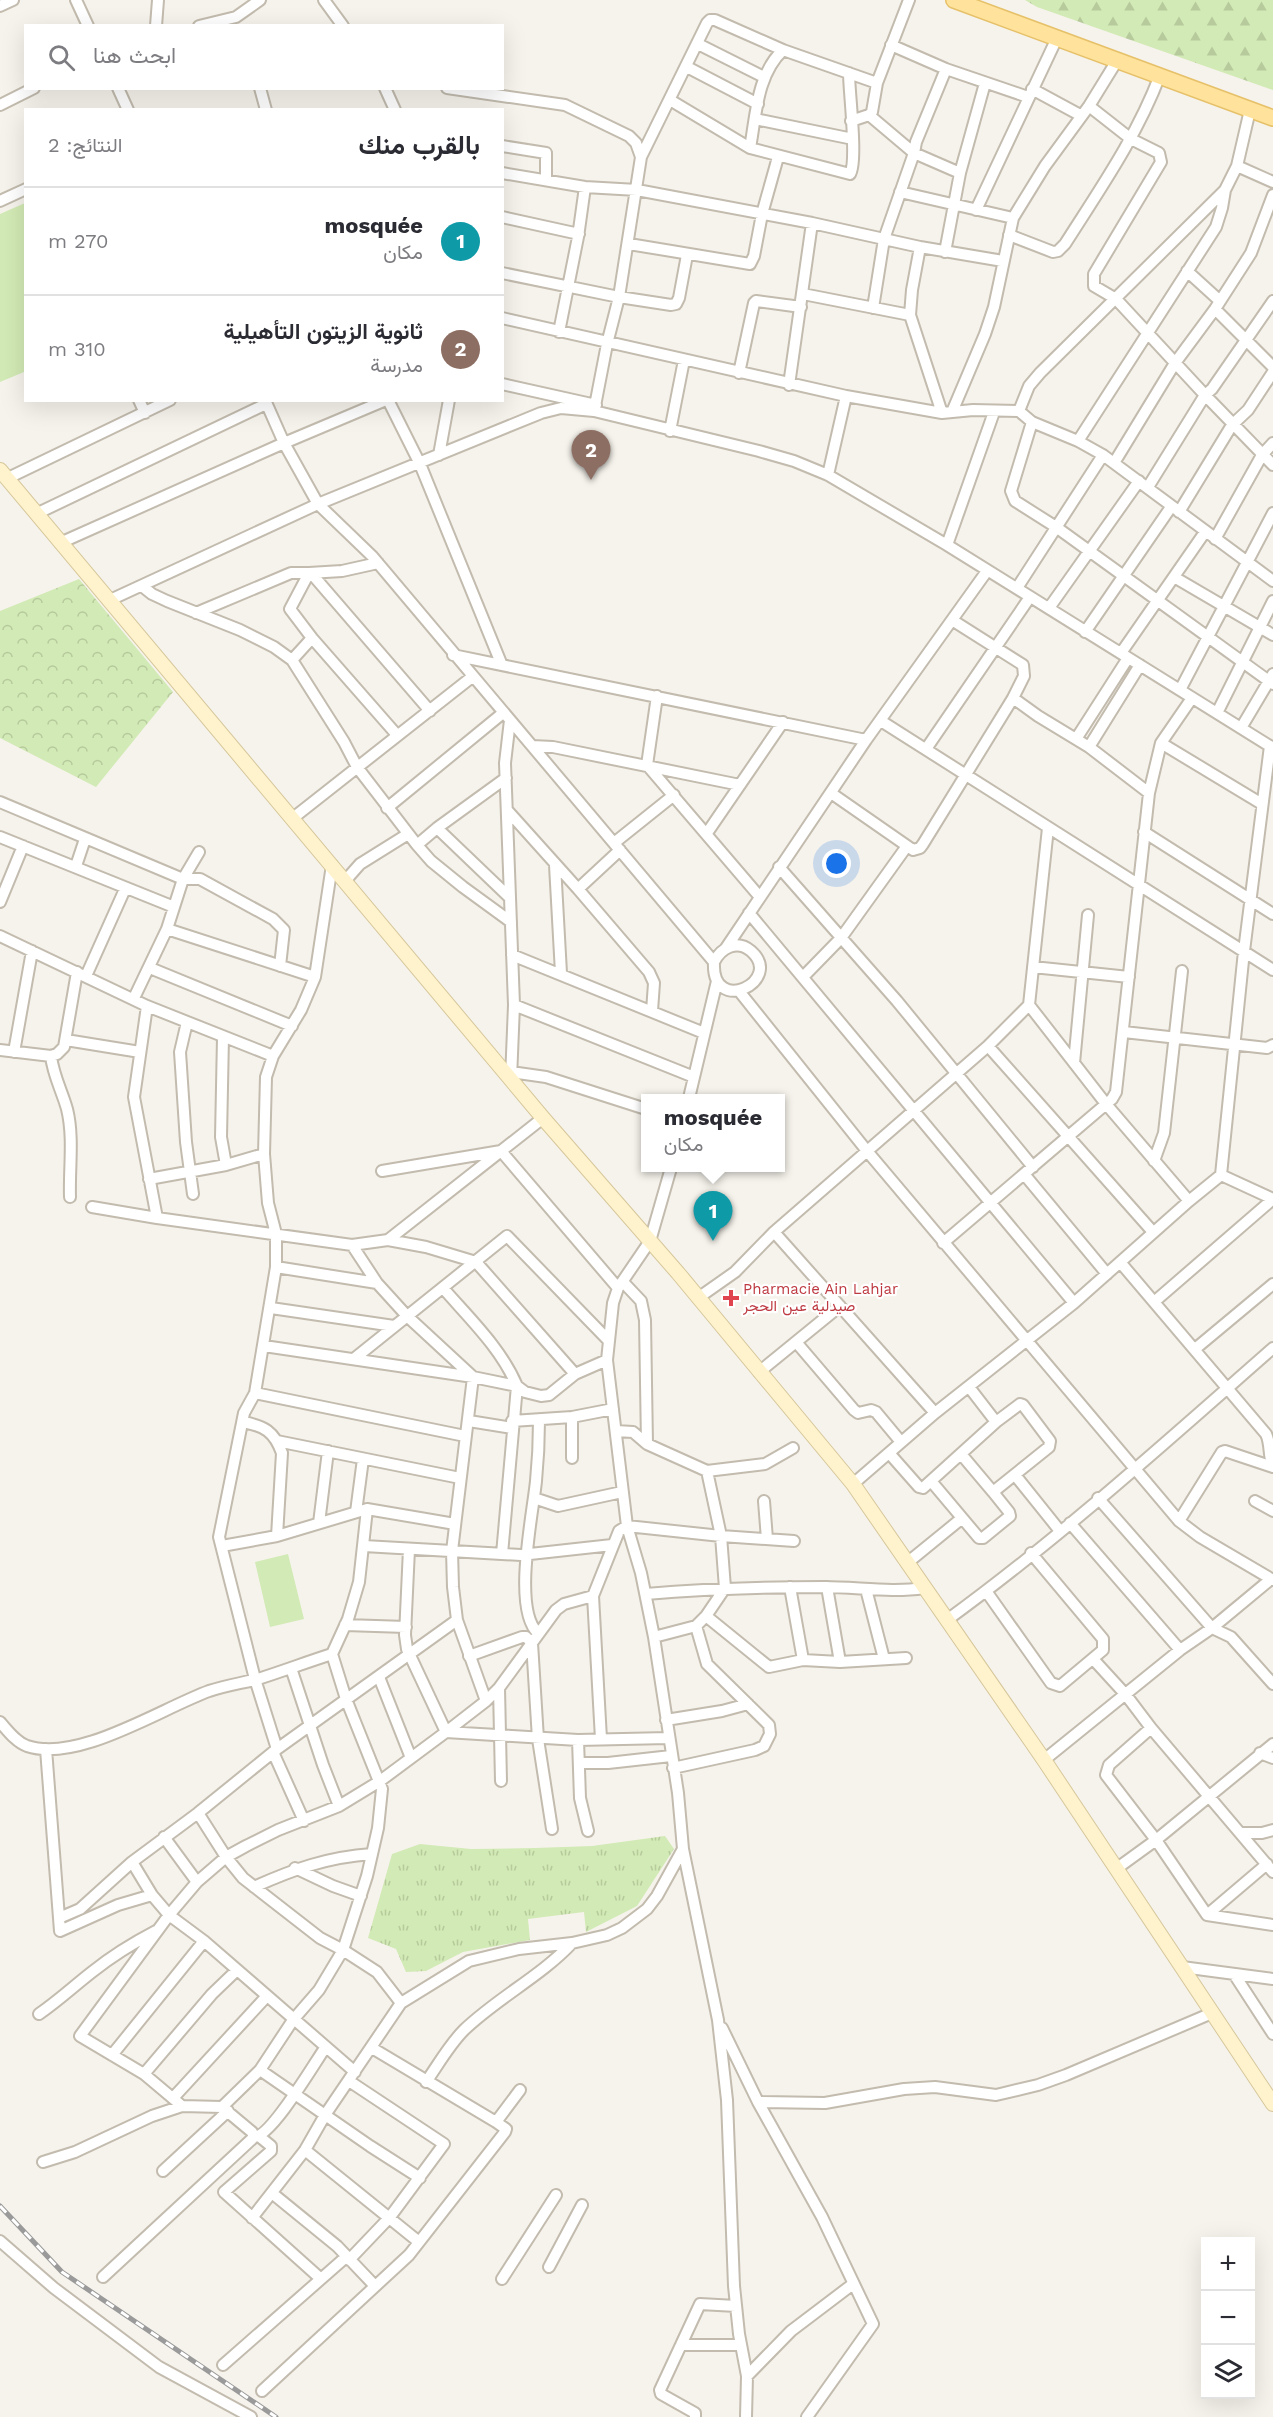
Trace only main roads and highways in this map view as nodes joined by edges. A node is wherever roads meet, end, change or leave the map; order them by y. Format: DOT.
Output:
graph roads {
  1 [pos="954,0"];
  2 [pos="972,0"];
  3 [pos="991,13"];
  4 [pos="1273,118"];
  5 [pos="4,474"];
  6 [pos="1273,2104"];
  1 -- 3 [label="main road"];
  2 -- 3 [label="main road"];
  3 -- 4 [label="main road"];
  5 -- 6 [label="main road"];
}
